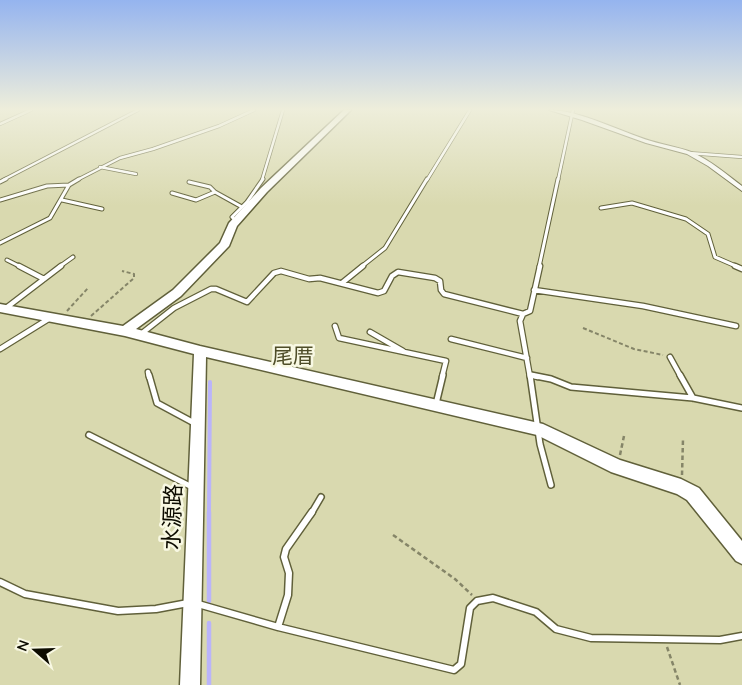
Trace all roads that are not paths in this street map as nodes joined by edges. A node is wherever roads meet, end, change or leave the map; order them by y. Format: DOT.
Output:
graph roads {
  1 [pos="77,142"];
  2 [pos="175,142"];
  3 [pos="274,142"];
  4 [pos="314,142"];
  5 [pos="450,142"];
  6 [pos="567,142"];
  7 [pos="648,142"];
  8 [pos="689,153"];
  9 [pos="742,157"];
  10 [pos="100,167"];
  11 [pos="136,174"];
  12 [pos="0,182"];
  13 [pos="189,182"];
  14 [pos="69,185"];
  15 [pos="742,189"];
  16 [pos="215,192"];
  17 [pos="172,193"];
  18 [pos="0,200"];
  19 [pos="62,200"];
  20 [pos="245,208"];
  21 [pos="601,208"];
  22 [pos="102,209"];
  23 [pos="0,242"];
  24 [pos="73,257"];
  25 [pos="7,260"];
  26 [pos="742,269"];
  27 [pos="44,279"];
  28 [pos="342,283"];
  29 [pos="534,290"];
  30 [pos="2,309"];
  31 [pos="523,314"];
  32 [pos="57,317"];
  33 [pos="335,326"];
  34 [pos="736,326"];
  35 [pos="125,331"];
  36 [pos="370,332"];
  37 [pos="140,335"];
  38 [pos="451,339"];
  39 [pos="0,349"];
  40 [pos="200,351"];
  41 [pos="406,352"];
  42 [pos="670,357"];
  43 [pos="527,358"];
  44 [pos="148,372"];
  45 [pos="530,376"];
  46 [pos="693,398"];
  47 [pos="436,405"];
  48 [pos="742,408"];
  49 [pos="197,424"];
  50 [pos="538,429"];
  51 [pos="89,435"];
  52 [pos="551,485"];
  53 [pos="195,488"];
  54 [pos="321,497"];
  55 [pos="742,555"];
  56 [pos="0,582"];
  57 [pos="192,603"];
  58 [pos="278,627"];
  59 [pos="742,636"];
  60 [pos="190,685"];
  1 -- 12 [label="lane"];
  2 -- 10 [label="lane"];
  3 -- 20 [label="lane"];
  4 -- 20 [label="street"];
  5 -- 28 [label="lane"];
  6 -- 29 [label="lane"];
  7 -- 8 [label="street"];
  8 -- 9 [label="lane"];
  8 -- 15 [label="street"];
  10 -- 11 [label="lane"];
  10 -- 14 [label="lane"];
  13 -- 16 [label="lane"];
  14 -- 18 [label="lane"];
  14 -- 19 [label="lane"];
  16 -- 17 [label="lane"];
  16 -- 20 [label="lane"];
  19 -- 22 [label="lane"];
  19 -- 23 [label="lane"];
  20 -- 35 [label="street"];
  21 -- 26 [label="lane"];
  24 -- 27 [label="lane"];
  25 -- 27 [label="lane"];
  27 -- 30 [label="lane"];
  28 -- 31 [label="lane"];
  28 -- 37 [label="lane"];
  29 -- 31 [label="lane"];
  29 -- 34 [label="lane"];
  30 -- 32 [label="street"];
  31 -- 43 [label="lane"];
  32 -- 35 [label="street"];
  32 -- 39 [label="lane"];
  33 -- 41 [label="lane"];
  35 -- 37 [label="street"];
  36 -- 41 [label="lane"];
  37 -- 40 [label="street"];
  38 -- 43 [label="lane"];
  40 -- 47 [label="street"];
  40 -- 49 [label="street, 水源路"];
  41 -- 47 [label="lane"];
  42 -- 46 [label="lane"];
  43 -- 45 [label="lane"];
  44 -- 49 [label="lane"];
  45 -- 46 [label="lane"];
  45 -- 50 [label="lane"];
  46 -- 48 [label="lane"];
  47 -- 50 [label="street"];
  49 -- 53 [label="street, 水源路"];
  50 -- 52 [label="lane"];
  50 -- 55 [label="street"];
  51 -- 53 [label="lane"];
  53 -- 57 [label="street, 水源路"];
  54 -- 58 [label="lane"];
  56 -- 57 [label="lane"];
  57 -- 58 [label="lane"];
  57 -- 60 [label="street, 水源路"];
  58 -- 59 [label="lane"];
}
